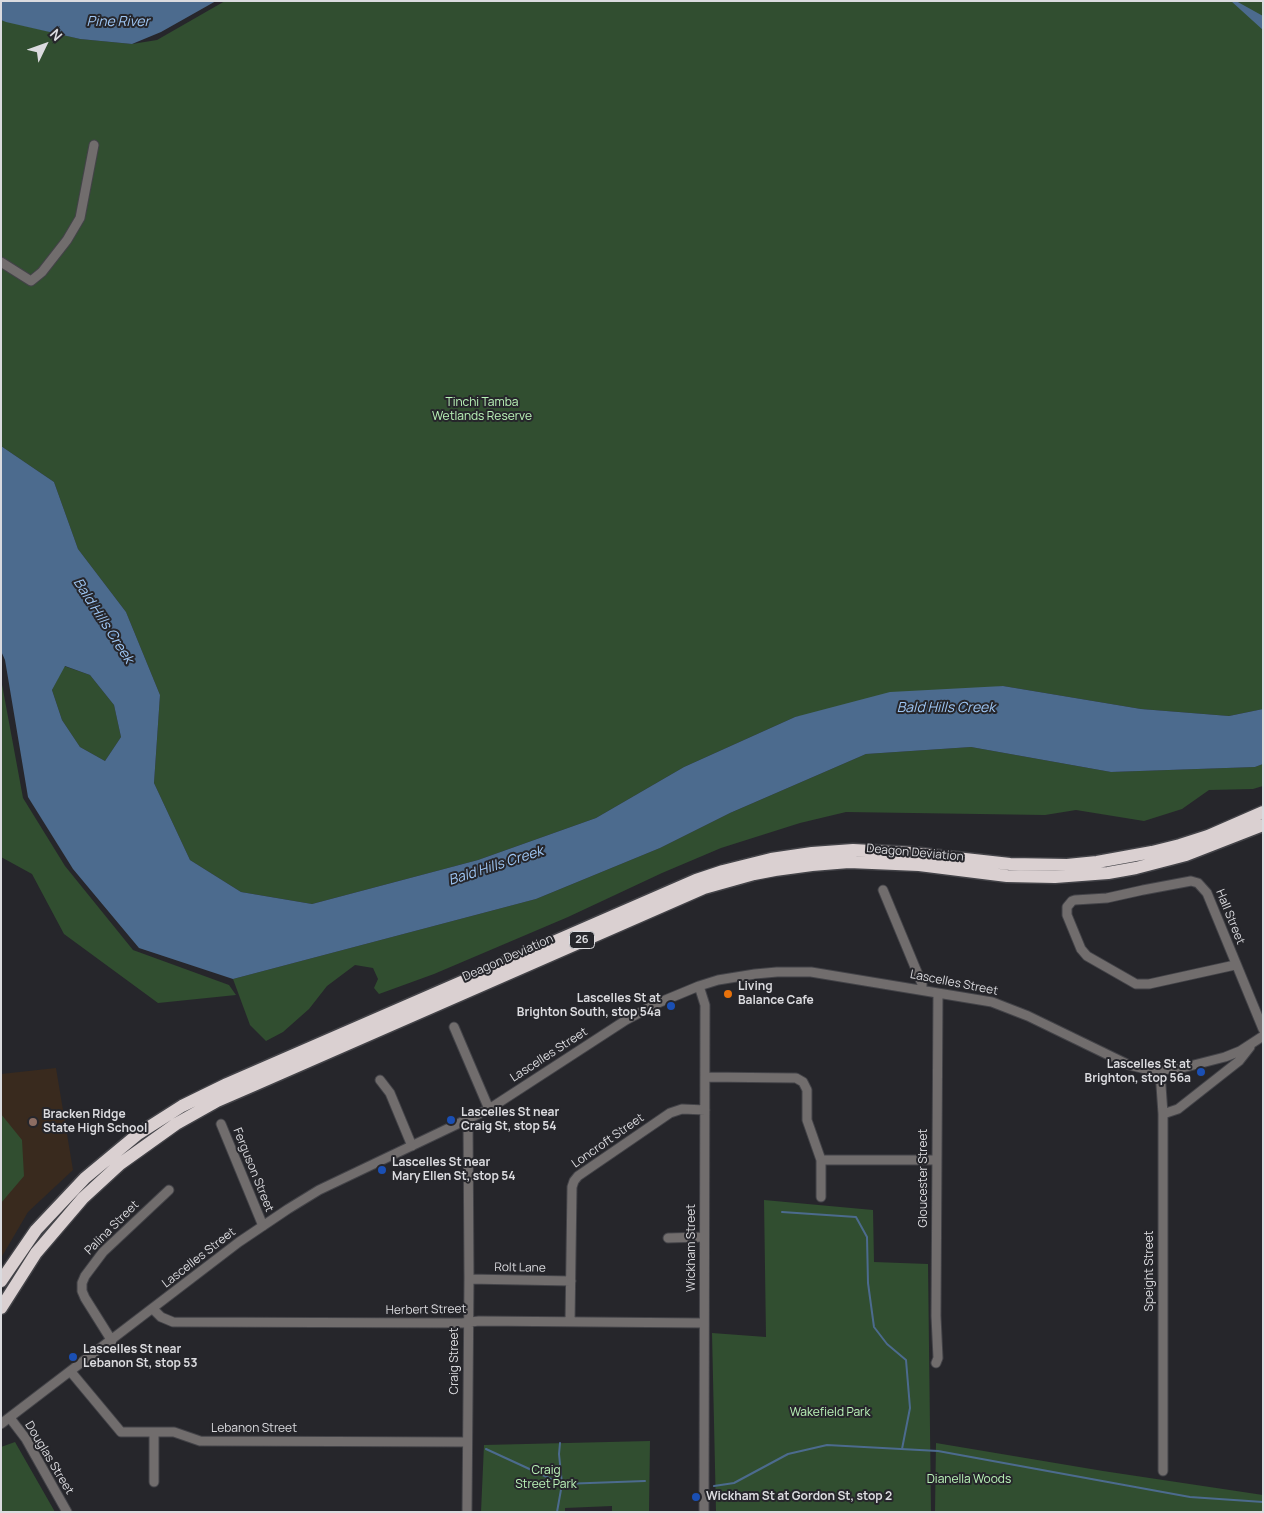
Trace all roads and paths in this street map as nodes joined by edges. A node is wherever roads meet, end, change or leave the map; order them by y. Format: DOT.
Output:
graph roads {
  1 [pos="94,145"];
  2 [pos="1,262"];
  3 [pos="1263,812"];
  4 [pos="1263,825"];
  5 [pos="883,890"];
  6 [pos="1235,965"];
  7 [pos="699,986"];
  8 [pos="922,990"];
  9 [pos="938,993"];
  10 [pos="454,1027"];
  11 [pos="1263,1029"];
  12 [pos="1263,1036"];
  13 [pos="1253,1042"];
  14 [pos="1160,1070"];
  15 [pos="705,1077"];
  16 [pos="380,1080"];
  17 [pos="489,1109"];
  18 [pos="705,1110"];
  19 [pos="1163,1114"];
  20 [pos="468,1120"];
  21 [pos="221,1124"];
  22 [pos="412,1146"];
  23 [pos="821,1160"];
  24 [pos="936,1160"];
  25 [pos="169,1190"];
  26 [pos="821,1197"];
  27 [pos="263,1226"];
  28 [pos="704,1237"];
  29 [pos="668,1238"];
  30 [pos="469,1280"];
  31 [pos="1,1281"];
  32 [pos="571,1281"];
  33 [pos="1,1308"];
  34 [pos="153,1309"];
  35 [pos="468,1322"];
  36 [pos="570,1322"];
  37 [pos="704,1323"];
  38 [pos="112,1341"];
  39 [pos="936,1363"];
  40 [pos="71,1372"];
  41 [pos="10,1418"];
  42 [pos="1,1424"];
  43 [pos="154,1433"];
  44 [pos="467,1442"];
  45 [pos="1162,1471"];
  46 [pos="154,1482"];
  47 [pos="67,1512"];
  48 [pos="467,1512"];
  49 [pos="704,1512"];
  1 -- 2 [label="street"];
  3 -- 31 [label="highway, Deagon Deviation / 26"];
  4 -- 33 [label="highway, Deagon Deviation / 26"];
  5 -- 8 [label="street"];
  6 -- 6 [label="street, Hall Street"];
  6 -- 11 [label="street, Hall Street"];
  7 -- 8 [label="street, Lascelles Street"];
  7 -- 15 [label="street, Wickham Street"];
  7 -- 17 [label="street, Lascelles Street"];
  8 -- 9 [label="street, Lascelles Street"];
  9 -- 14 [label="street, Lascelles Street"];
  9 -- 24 [label="street, Gloucester Street"];
  10 -- 17 [label="street"];
  12 -- 13 [label="street, Lascelles Street"];
  13 -- 14 [label="street, Lascelles Street"];
  13 -- 19 [label="street"];
  14 -- 19 [label="street, Speight Street"];
  15 -- 18 [label="street, Wickham Street"];
  15 -- 23 [label="street"];
  16 -- 22 [label="street"];
  17 -- 20 [label="street, Lascelles Street"];
  18 -- 28 [label="street, Wickham Street"];
  18 -- 32 [label="street, Loncroft Street"];
  19 -- 45 [label="street, Speight Street"];
  20 -- 22 [label="street, Lascelles Street"];
  20 -- 30 [label="street, Craig Street"];
  21 -- 27 [label="street, Ferguson Street"];
  22 -- 27 [label="street, Lascelles Street"];
  23 -- 24 [label="street"];
  23 -- 26 [label="street"];
  24 -- 39 [label="street, Gloucester Street"];
  25 -- 38 [label="street, Palina Street"];
  27 -- 34 [label="street, Lascelles Street"];
  28 -- 29 [label="street"];
  28 -- 37 [label="street, Wickham Street"];
  30 -- 32 [label="street, Rolt Lane"];
  30 -- 35 [label="street, Craig Street"];
  32 -- 36 [label="street, Loncroft Street"];
  34 -- 35 [label="street, Herbert Street"];
  34 -- 38 [label="street, Lascelles Street"];
  35 -- 36 [label="street, Herbert Street"];
  35 -- 44 [label="street, Craig Street"];
  36 -- 37 [label="street, Herbert Street"];
  37 -- 49 [label="street, Wickham Street"];
  38 -- 40 [label="street, Lascelles Street"];
  40 -- 41 [label="street, Lascelles Street"];
  40 -- 43 [label="street, Lebanon Street"];
  41 -- 42 [label="street, Lascelles Street"];
  41 -- 47 [label="street, Douglas Street"];
  43 -- 44 [label="street, Lebanon Street"];
  43 -- 46 [label="street"];
  44 -- 48 [label="street, Craig Street"];
}
